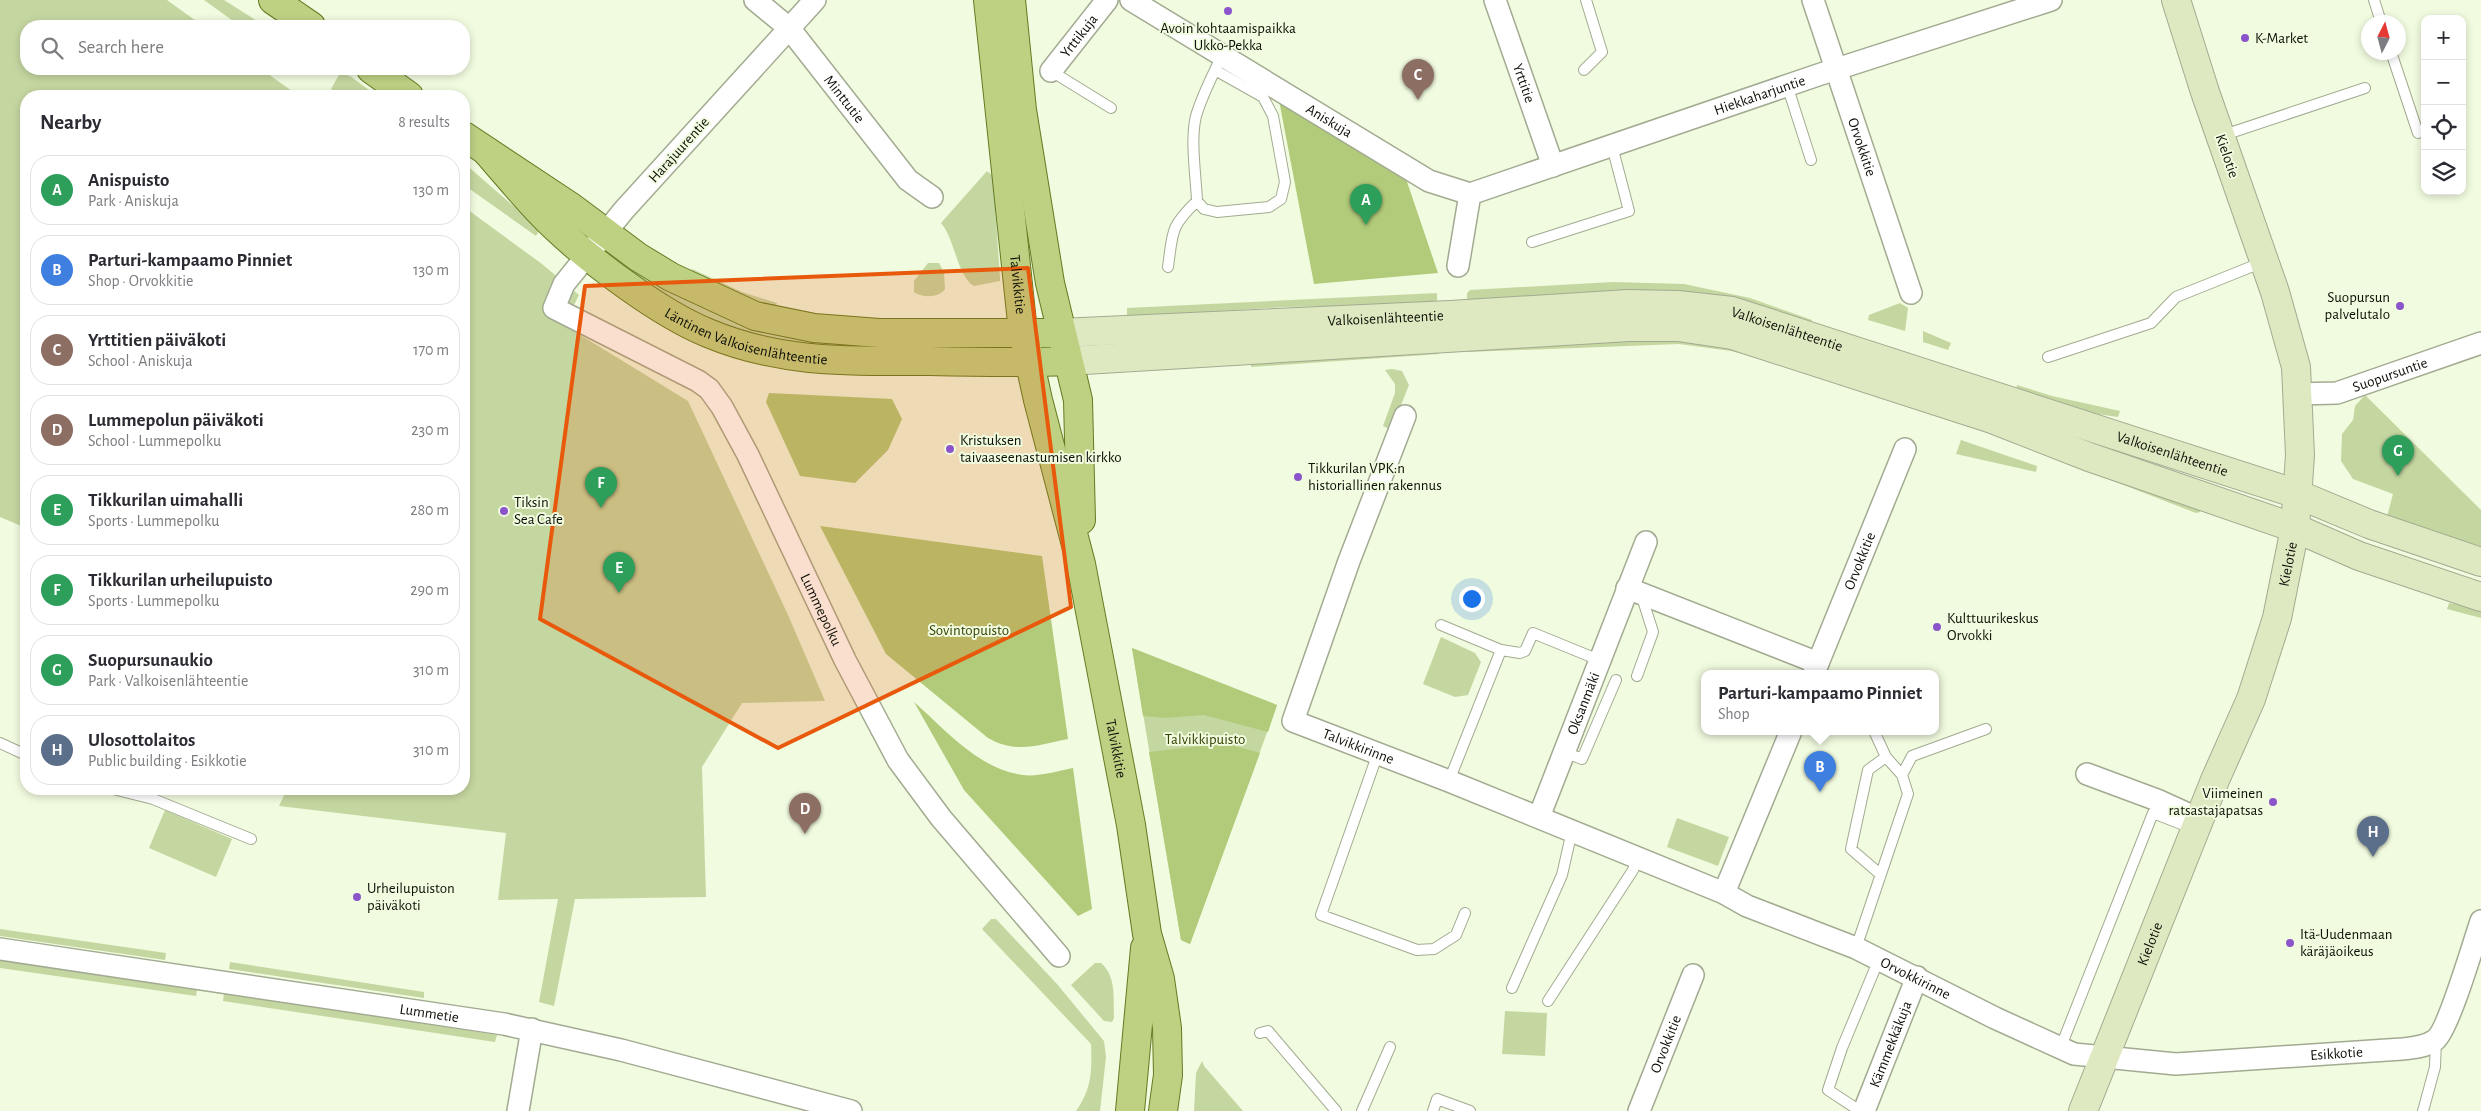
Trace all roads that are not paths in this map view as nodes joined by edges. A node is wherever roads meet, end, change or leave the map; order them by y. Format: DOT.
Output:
graph roads {
  1 [pos="274,0"];
  2 [pos="755,0"];
  3 [pos="815,0"];
  4 [pos="988,0"];
  5 [pos="1010,0"];
  6 [pos="1107,0"];
  7 [pos="1131,0"];
  8 [pos="1495,0"];
  9 [pos="1586,0"];
  10 [pos="1813,0"];
  11 [pos="2051,0"];
  12 [pos="2176,0"];
  13 [pos="2374,0"];
  14 [pos="2379,15"];
  15 [pos="302,20"];
  16 [pos="789,28"];
  17 [pos="2394,60"];
  18 [pos="1218,63"];
  19 [pos="1584,70"];
  20 [pos="1835,70"];
  21 [pos="1051,71"];
  22 [pos="379,75"];
  23 [pos="1788,86"];
  24 [pos="2365,88"];
  25 [pos="401,90"];
  26 [pos="1111,108"];
  27 [pos="2418,133"];
  28 [pos="2220,136"];
  29 [pos="470,140"];
  30 [pos="1612,146"];
  31 [pos="487,152"];
  32 [pos="1811,160"];
  33 [pos="1553,166"];
  34 [pos="1470,194"];
  35 [pos="932,197"];
  36 [pos="1197,201"];
  37 [pos="606,233"];
  38 [pos="1532,242"];
  39 [pos="588,254"];
  40 [pos="2264,262"];
  41 [pos="1458,266"];
  42 [pos="1168,267"];
  43 [pos="1911,293"];
  44 [pos="554,308"];
  45 [pos="1023,332"];
  46 [pos="1060,333"];
  47 [pos="2481,342"];
  48 [pos="2048,357"];
  49 [pos="1068,361"];
  50 [pos="1029,363"];
  51 [pos="2297,394"];
  52 [pos="1405,416"];
  53 [pos="1905,449"];
  54 [pos="2297,494"];
  55 [pos="2294,528"];
  56 [pos="1646,542"];
  57 [pos="2481,562"];
  58 [pos="1081,564"];
  59 [pos="1634,591"];
  60 [pos="2481,597"];
  61 [pos="1442,625"];
  62 [pos="1501,650"];
  63 [pos="1599,660"];
  64 [pos="1816,668"];
  65 [pos="1637,676"];
  66 [pos="1616,680"];
  67 [pos="1986,729"];
  68 [pos="1789,735"];
  69 [pos="1876,735"];
  70 [pos="0,743"];
  71 [pos="20,752"];
  72 [pos="1564,752"];
  73 [pos="1378,753"];
  74 [pos="1886,757"];
  75 [pos="2087,774"];
  76 [pos="1902,775"];
  77 [pos="1450,781"];
  78 [pos="135,795"];
  79 [pos="1539,817"];
  80 [pos="2199,825"];
  81 [pos="1572,831"];
  82 [pos="251,839"];
  83 [pos="1638,858"];
  84 [pos="1880,874"];
  85 [pos="1724,893"];
  86 [pos="1465,913"];
  87 [pos="2481,922"];
  88 [pos="1147,934"];
  89 [pos="1856,948"];
  90 [pos="0,949"];
  91 [pos="1059,956"];
  92 [pos="1879,959"];
  93 [pos="1693,975"];
  94 [pos="1917,977"];
  95 [pos="1512,988"];
  96 [pos="1548,1001"];
  97 [pos="532,1029"];
  98 [pos="1260,1033"];
  99 [pos="2436,1040"];
  100 [pos="1390,1047"];
  101 [pos="2060,1049"];
  102 [pos="2107,1056"];
  103 [pos="812,1106"];
  104 [pos="518,1111"];
  105 [pos="851,1111"];
  106 [pos="1130,1111"];
  107 [pos="1163,1111"];
  108 [pos="1336,1111"];
  109 [pos="1362,1111"];
  110 [pos="1433,1111"];
  111 [pos="1470,1111"];
  112 [pos="1639,1111"];
  113 [pos="1862,1111"];
  114 [pos="2084,1111"];
  115 [pos="2423,1111"];
  1 -- 15 [label="main road"];
  2 -- 16 [label="street, Minttutie"];
  3 -- 16 [label="street, Harajuurentie"];
  4 -- 45 [label="main road, Talvikkitie"];
  5 -- 46 [label="main road, Talvikkitie"];
  6 -- 21 [label="street, Yrttikuja"];
  7 -- 18 [label="street, Aniskuja"];
  8 -- 33 [label="street, Yrttitie"];
  9 -- 19 [label="lane"];
  10 -- 20 [label="street, Orvokkitie"];
  11 -- 20 [label="street, Hiekkaharjuntie"];
  12 -- 28 [label="main road, Kielotie"];
  13 -- 14 [label="lane"];
  16 -- 35 [label="street, Minttutie"];
  16 -- 37 [label="street, Harajuurentie"];
  17 -- 27 [label="lane"];
  18 -- 34 [label="street, Aniskuja"];
  18 -- 36 [label="lane"];
  18 -- 36 [label="lane"];
  20 -- 23 [label="street, Hiekkaharjuntie"];
  20 -- 43 [label="street, Orvokkitie"];
  21 -- 26 [label="lane"];
  22 -- 25 [label="main road"];
  23 -- 30 [label="street, Hiekkaharjuntie"];
  23 -- 32 [label="lane"];
  24 -- 28 [label="lane"];
  28 -- 40 [label="main road, Kielotie"];
  29 -- 31 [label="main road, Läntinen Valkoisenlähteentie"];
  30 -- 33 [label="street, Hiekkaharjuntie"];
  30 -- 38 [label="lane"];
  31 -- 37 [label="main road, Läntinen Valkoisenlähteentie"];
  31 -- 39 [label="main road, Läntinen Valkoisenlähteentie"];
  33 -- 34 [label="street, Hiekkaharjuntie"];
  34 -- 41 [label="street"];
  36 -- 42 [label="lane"];
  37 -- 39 [label="street, Harajuurentie"];
  37 -- 45 [label="main road, Läntinen Valkoisenlähteentie"];
  39 -- 44 [label="street, Harajuurentie"];
  39 -- 50 [label="main road, Läntinen Valkoisenlähteentie"];
  40 -- 48 [label="lane"];
  40 -- 51 [label="main road, Kielotie"];
  44 -- 91 [label="street, Lummepolku"];
  45 -- 46 [label="main road, Läntinen Valkoisenlähteentie"];
  45 -- 50 [label="main road, Talvikkitie"];
  46 -- 49 [label="main road, Talvikkitie"];
  46 -- 54 [label="main road, Valkoisenlähteentie"];
  47 -- 51 [label="street, Suopursuntie"];
  49 -- 50 [label="main road, Läntinen Valkoisenlähteentie"];
  49 -- 55 [label="main road, Valkoisenlähteentie"];
  49 -- 58 [label="main road, Talvikkitie"];
  50 -- 58 [label="main road, Talvikkitie"];
  51 -- 54 [label="main road, Kielotie"];
  52 -- 73 [label="street, Talvikkirinne"];
  53 -- 64 [label="street, Orvokkitie"];
  54 -- 55 [label="main road, Kielotie"];
  54 -- 57 [label="main road, Valkoisenlähteentie"];
  55 -- 60 [label="main road, Valkoisenlähteentie"];
  55 -- 80 [label="main road, Kielotie"];
  56 -- 59 [label="street, Oksanmäki"];
  58 -- 88 [label="main road, Talvikkitie"];
  59 -- 63 [label="street, Oksanmäki"];
  59 -- 64 [label="street"];
  59 -- 65 [label="lane"];
  61 -- 62 [label="lane"];
  62 -- 63 [label="lane"];
  62 -- 77 [label="lane"];
  63 -- 72 [label="street, Oksanmäki"];
  66 -- 72 [label="lane"];
  67 -- 76 [label="lane"];
  68 -- 85 [label="street"];
  69 -- 74 [label="lane"];
  70 -- 71 [label="lane"];
  72 -- 79 [label="street, Oksanmäki"];
  73 -- 77 [label="street, Talvikkirinne"];
  73 -- 86 [label="lane"];
  74 -- 76 [label="lane"];
  74 -- 84 [label="lane"];
  75 -- 80 [label="street"];
  76 -- 84 [label="lane"];
  77 -- 79 [label="street, Talvikkirinne"];
  78 -- 82 [label="lane"];
  79 -- 81 [label="street, Talvikkirinne"];
  80 -- 101 [label="lane"];
  80 -- 102 [label="main road, Kielotie"];
  81 -- 83 [label="street, Talvikkirinne"];
  81 -- 95 [label="lane"];
  83 -- 85 [label="street, Talvikkirinne"];
  83 -- 96 [label="lane"];
  84 -- 89 [label="lane"];
  85 -- 89 [label="street, Orvokkirinne"];
  87 -- 99 [label="street"];
  88 -- 106 [label="main road, Talvikkitie"];
  88 -- 107 [label="main road, Talvikkitie"];
  89 -- 92 [label="street, Orvokkirinne"];
  90 -- 97 [label="street, Lummetie"];
  92 -- 94 [label="street, Orvokkirinne"];
  92 -- 113 [label="lane"];
  93 -- 112 [label="street, Orvokkitie"];
  94 -- 101 [label="street, Orvokkirinne"];
  94 -- 113 [label="street, Kämmekkäkuja"];
  97 -- 103 [label="street, Lummetie"];
  97 -- 104 [label="street"];
  98 -- 108 [label="lane"];
  99 -- 102 [label="street, Esikkotie"];
  99 -- 115 [label="lane"];
  100 -- 109 [label="lane"];
  101 -- 102 [label="street, Orvokkirinne"];
  102 -- 114 [label="main road, Kielotie"];
  103 -- 105 [label="street, Lummetie"];
  110 -- 111 [label="lane"];
}
